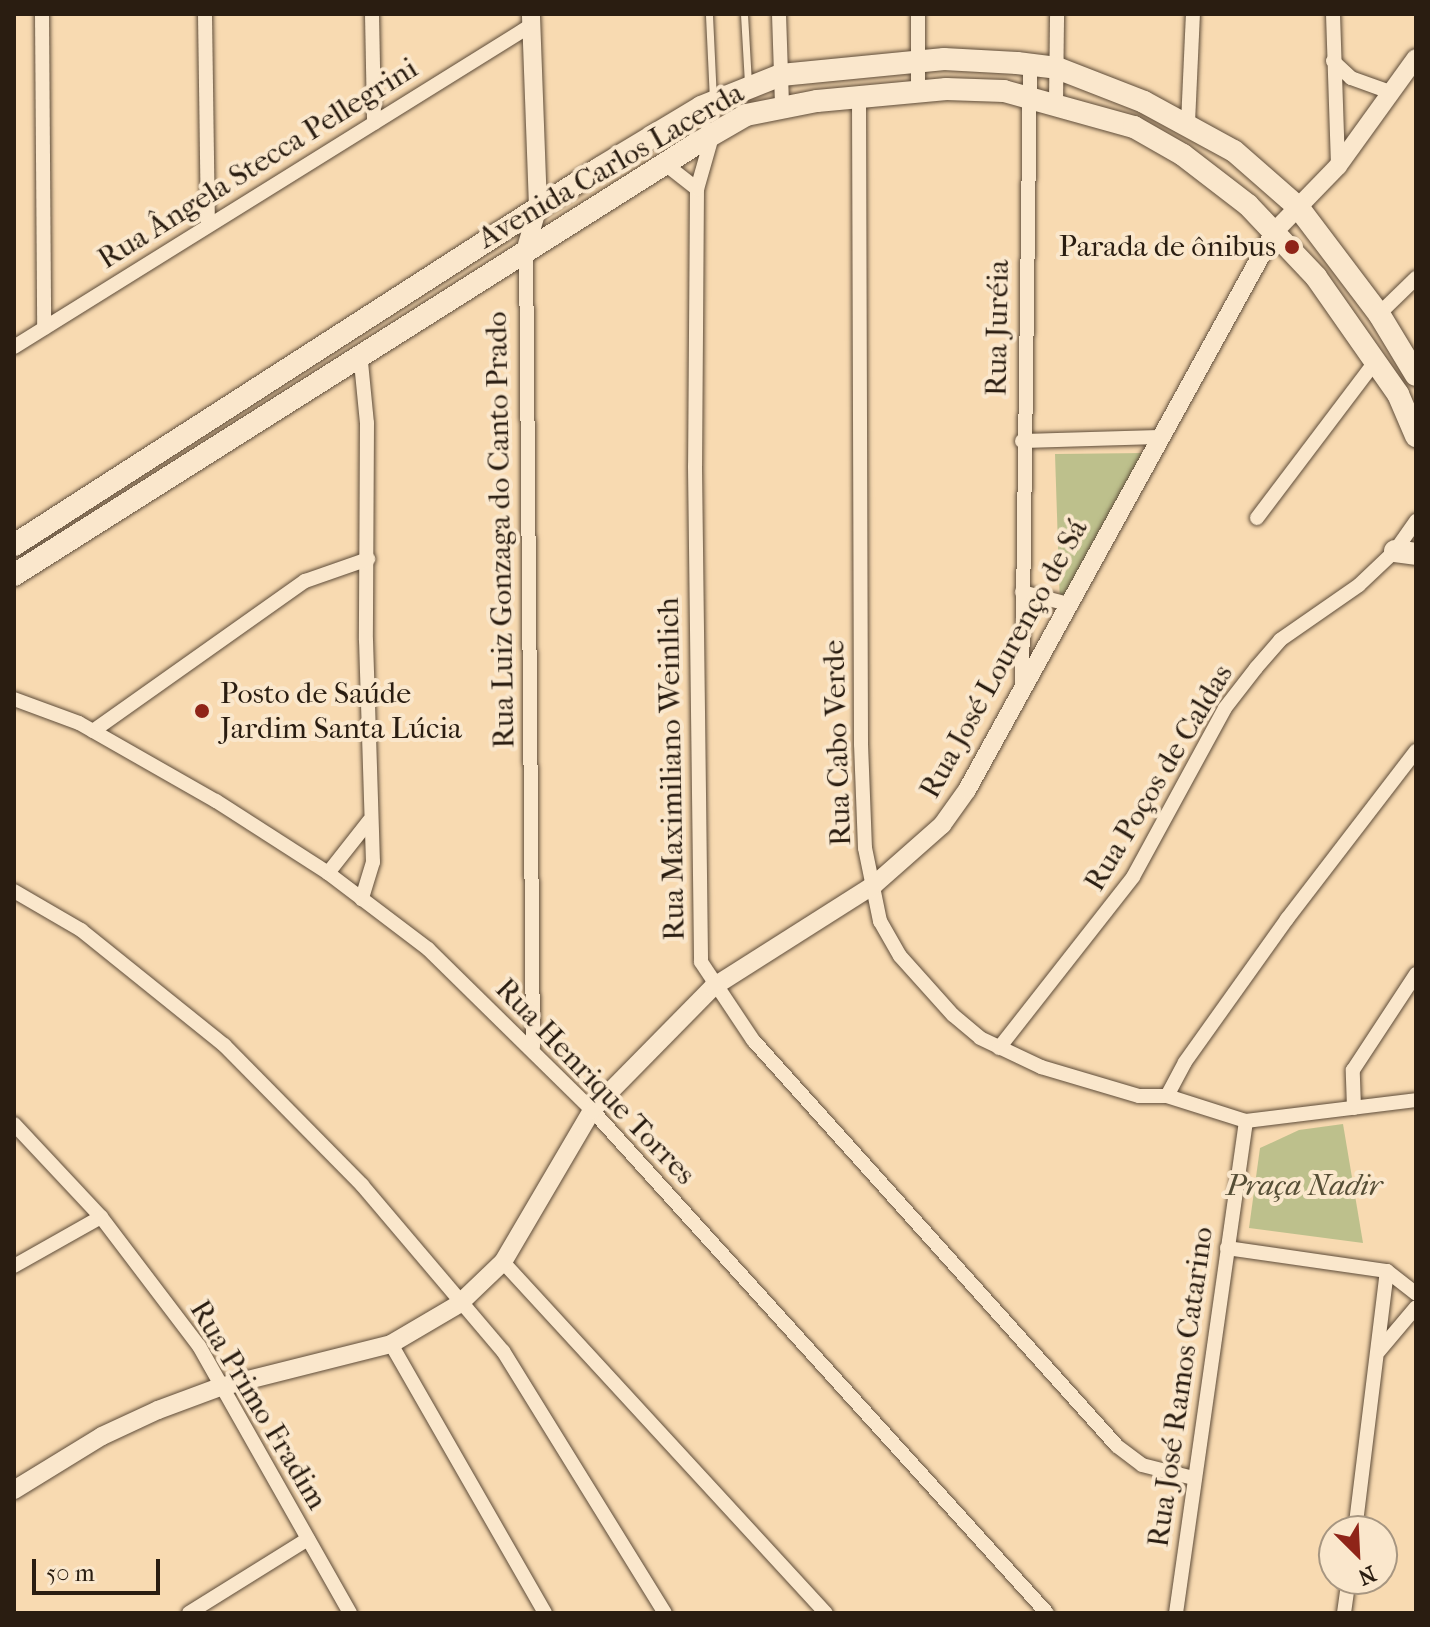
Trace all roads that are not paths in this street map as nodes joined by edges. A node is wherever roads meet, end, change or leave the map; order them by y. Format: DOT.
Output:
graph roads {
  1 [pos="42,14"];
  2 [pos="205,14"];
  3 [pos="372,14"];
  4 [pos="709,14"];
  5 [pos="744,14"];
  6 [pos="779,14"];
  7 [pos="918,14"];
  8 [pos="1057,14"];
  9 [pos="1193,14"];
  10 [pos="1333,14"];
  11 [pos="530,20"];
  12 [pos="1416,58"];
  13 [pos="918,61"];
  14 [pos="1333,61"];
  15 [pos="1030,65"];
  16 [pos="1057,68"];
  17 [pos="781,75"];
  18 [pos="748,85"];
  19 [pos="918,92"];
  20 [pos="1390,92"];
  21 [pos="1029,95"];
  22 [pos="859,99"];
  23 [pos="713,100"];
  24 [pos="1056,102"];
  25 [pos="782,105"];
  26 [pos="374,123"];
  27 [pos="1188,123"];
  28 [pos="713,133"];
  29 [pos="664,163"];
  30 [pos="1338,166"];
  31 [pos="697,189"];
  32 [pos="616,193"];
  33 [pos="538,207"];
  34 [pos="1298,207"];
  35 [pos="208,224"];
  36 [pos="1274,232"];
  37 [pos="526,248"];
  38 [pos="1416,278"];
  39 [pos="1379,314"];
  40 [pos="364,320"];
  41 [pos="44,328"];
  42 [pos="14,347"];
  43 [pos="367,348"];
  44 [pos="1375,362"];
  45 [pos="1416,375"];
  46 [pos="1416,436"];
  47 [pos="1160,437"];
  48 [pos="1022,441"];
  49 [pos="1257,518"];
  50 [pos="1416,521"];
  51 [pos="14,545"];
  52 [pos="1406,552"];
  53 [pos="368,559"];
  54 [pos="14,575"];
  55 [pos="1022,592"];
  56 [pos="1068,604"];
  57 [pos="1022,686"];
  58 [pos="14,699"];
  59 [pos="93,731"];
  60 [pos="1416,751"];
  61 [pos="369,821"];
  62 [pos="328,873"];
  63 [pos="874,885"];
  64 [pos="14,891"];
  65 [pos="362,899"];
  66 [pos="1416,974"];
  67 [pos="713,987"];
  68 [pos="533,1047"];
  69 [pos="999,1048"];
  70 [pos="1167,1096"];
  71 [pos="1416,1100"];
  72 [pos="1354,1108"];
  73 [pos="592,1110"];
  74 [pos="1246,1121"];
  75 [pos="14,1124"];
  76 [pos="101,1217"];
  77 [pos="1227,1248"];
  78 [pos="503,1262"];
  79 [pos="14,1266"];
  80 [pos="1387,1271"];
  81 [pos="1416,1294"];
  82 [pos="459,1304"];
  83 [pos="1416,1307"];
  84 [pos="391,1344"];
  85 [pos="1379,1351"];
  86 [pos="220,1387"];
  87 [pos="1193,1478"];
  88 [pos="14,1490"];
  89 [pos="1357,1515"];
  90 [pos="308,1539"];
  91 [pos="665,1611"];
  92 [pos="189,1613"];
  93 [pos="350,1613"];
  94 [pos="545,1613"];
  95 [pos="826,1613"];
  96 [pos="1047,1613"];
  97 [pos="1176,1613"];
  1 -- 41 [label="street"];
  2 -- 35 [label="street"];
  3 -- 26 [label="street"];
  4 -- 23 [label="lane"];
  5 -- 18 [label="lane"];
  6 -- 17 [label="street"];
  7 -- 13 [label="street"];
  8 -- 16 [label="street"];
  9 -- 27 [label="street"];
  10 -- 14 [label="street"];
  11 -- 26 [label="street, Rua Ângela Stecca Pellegrini"];
  11 -- 33 [label="street, Rua Luiz Gonzaga do Canto Prado"];
  12 -- 20 [label="street, Rua José Lourenço de Sá"];
  13 -- 15 [label="main road, Avenida Carlos Lacerda"];
  13 -- 17 [label="main road, Avenida Carlos Lacerda"];
  13 -- 19 [label="street"];
  14 -- 20 [label="street"];
  14 -- 30 [label="street"];
  15 -- 16 [label="main road, Avenida Carlos Lacerda"];
  15 -- 21 [label="street, Rua Juréia"];
  16 -- 24 [label="street"];
  16 -- 27 [label="main road, Avenida Carlos Lacerda"];
  17 -- 18 [label="main road, Avenida Carlos Lacerda"];
  17 -- 25 [label="street"];
  18 -- 23 [label="main road, Avenida Carlos Lacerda"];
  19 -- 21 [label="main road, Avenida Carlos Lacerda"];
  19 -- 22 [label="main road, Avenida Carlos Lacerda"];
  20 -- 30 [label="street, Rua José Lourenço de Sá"];
  21 -- 24 [label="main road, Avenida Carlos Lacerda"];
  21 -- 48 [label="street, Rua Juréia"];
  22 -- 25 [label="main road, Avenida Carlos Lacerda"];
  22 -- 63 [label="street, Rua Cabo Verde"];
  23 -- 32 [label="lane"];
  23 -- 33 [label="main road, Avenida Carlos Lacerda"];
  24 -- 36 [label="main road, Avenida Carlos Lacerda"];
  25 -- 28 [label="main road, Avenida Carlos Lacerda"];
  26 -- 35 [label="street, Rua Ângela Stecca Pellegrini"];
  27 -- 34 [label="main road, Avenida Carlos Lacerda"];
  28 -- 29 [label="main road, Avenida Carlos Lacerda"];
  28 -- 31 [label="street, Rua Maximiliano Weinlich"];
  29 -- 31 [label="street"];
  29 -- 32 [label="main road, Avenida Carlos Lacerda"];
  30 -- 34 [label="street, Rua José Lourenço de Sá"];
  31 -- 67 [label="street, Rua Maximiliano Weinlich"];
  32 -- 37 [label="main road, Avenida Carlos Lacerda"];
  33 -- 37 [label="street, Rua Luiz Gonzaga do Canto Prado"];
  33 -- 40 [label="main road, Avenida Carlos Lacerda"];
  34 -- 36 [label="street, Rua José Lourenço de Sá"];
  34 -- 39 [label="main road, Avenida Carlos Lacerda"];
  35 -- 41 [label="street, Rua Ângela Stecca Pellegrini"];
  36 -- 44 [label="main road, Avenida Carlos Lacerda"];
  36 -- 47 [label="street, Rua José Lourenço de Sá"];
  37 -- 43 [label="main road, Avenida Carlos Lacerda"];
  37 -- 68 [label="street, Rua Luiz Gonzaga do Canto Prado"];
  38 -- 39 [label="street"];
  39 -- 45 [label="main road, Avenida Carlos Lacerda"];
  40 -- 43 [label="main road"];
  40 -- 51 [label="main road, Avenida Carlos Lacerda"];
  41 -- 42 [label="street, Rua Ângela Stecca Pellegrini"];
  43 -- 53 [label="street"];
  43 -- 54 [label="main road, Avenida Carlos Lacerda"];
  44 -- 46 [label="main road, Avenida Carlos Lacerda"];
  44 -- 49 [label="street"];
  47 -- 48 [label="street"];
  47 -- 56 [label="street, Rua José Lourenço de Sá"];
  48 -- 55 [label="street, Rua Juréia"];
  50 -- 52 [label="street, Rua Poços de Caldas"];
  52 -- 69 [label="street, Rua Poços de Caldas"];
  53 -- 59 [label="street"];
  53 -- 61 [label="street"];
  55 -- 56 [label="street"];
  55 -- 57 [label="street, Rua Juréia"];
  56 -- 57 [label="street, Rua José Lourenço de Sá"];
  57 -- 63 [label="street, Rua José Lourenço de Sá"];
  58 -- 59 [label="street, Rua Henrique Torres"];
  59 -- 62 [label="street, Rua Henrique Torres"];
  60 -- 70 [label="street"];
  61 -- 62 [label="street"];
  61 -- 65 [label="street"];
  62 -- 65 [label="street, Rua Henrique Torres"];
  63 -- 67 [label="street, Rua José Lourenço de Sá"];
  63 -- 69 [label="street, Rua Cabo Verde"];
  64 -- 82 [label="street"];
  65 -- 68 [label="street, Rua Henrique Torres"];
  66 -- 72 [label="street"];
  67 -- 73 [label="street, Rua José Lourenço de Sá"];
  67 -- 87 [label="street, Rua Maximiliano Weinlich"];
  68 -- 73 [label="street, Rua Henrique Torres"];
  69 -- 70 [label="street, Rua Cabo Verde"];
  70 -- 74 [label="street, Rua Cabo Verde"];
  71 -- 72 [label="street, Rua Cabo Verde"];
  72 -- 74 [label="street, Rua Cabo Verde"];
  73 -- 78 [label="street, Rua José Lourenço de Sá"];
  73 -- 96 [label="street, Rua Henrique Torres"];
  74 -- 77 [label="street, Rua José Ramos Catarino"];
  75 -- 76 [label="street, Rua Primo Fradim"];
  76 -- 79 [label="street"];
  76 -- 86 [label="street, Rua Primo Fradim"];
  77 -- 80 [label="street"];
  77 -- 87 [label="street, Rua José Ramos Catarino"];
  78 -- 82 [label="street, Rua José Lourenço de Sá"];
  78 -- 95 [label="street"];
  80 -- 81 [label="street"];
  80 -- 85 [label="street"];
  82 -- 84 [label="street, Rua José Lourenço de Sá"];
  82 -- 91 [label="street"];
  83 -- 85 [label="street"];
  84 -- 86 [label="street, Rua José Lourenço de Sá"];
  84 -- 94 [label="street"];
  85 -- 89 [label="street"];
  86 -- 88 [label="street, Rua José Lourenço de Sá"];
  86 -- 90 [label="street, Rua Primo Fradim"];
  87 -- 97 [label="street, Rua José Ramos Catarino"];
  90 -- 92 [label="street"];
  90 -- 93 [label="street, Rua Primo Fradim"];
}
